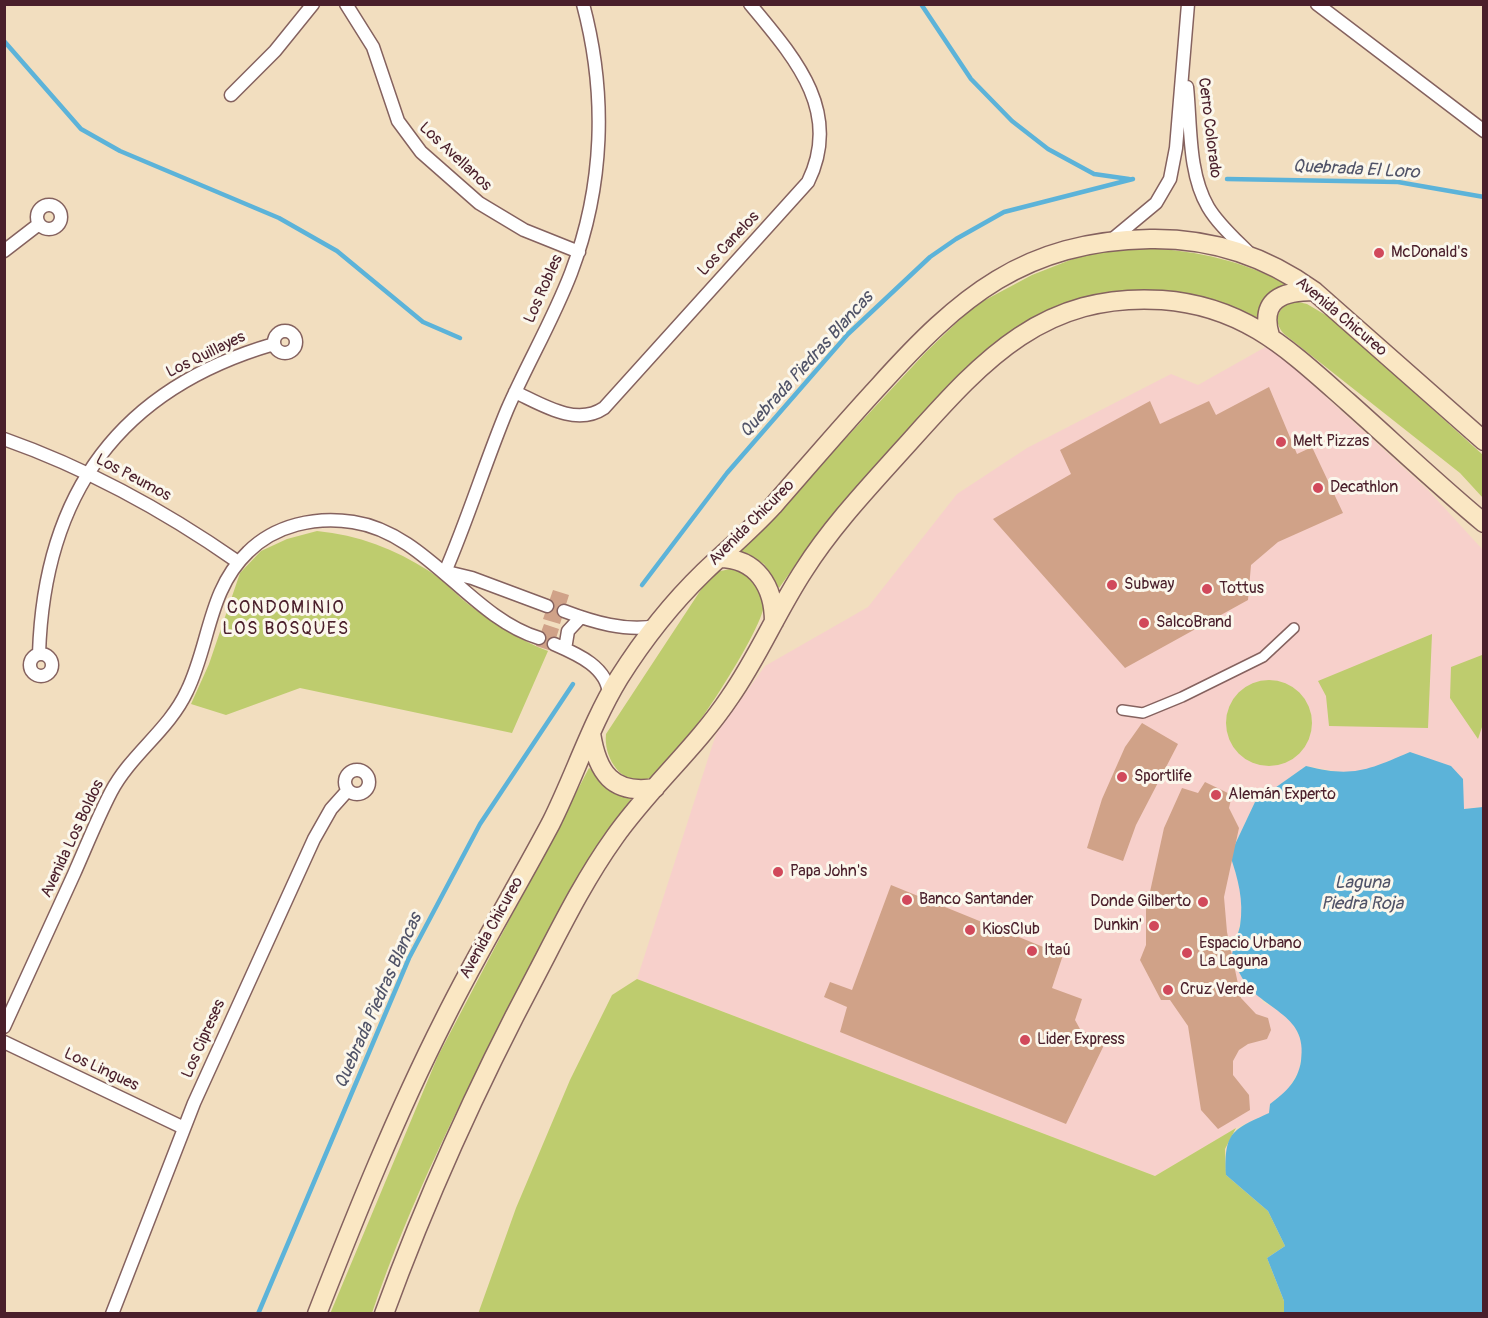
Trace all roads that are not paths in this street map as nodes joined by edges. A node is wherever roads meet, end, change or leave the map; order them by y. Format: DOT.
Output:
graph roads {
  1 [pos="313,4"];
  2 [pos="346,4"];
  3 [pos="584,4"];
  4 [pos="750,4"];
  5 [pos="1188,4"];
  6 [pos="1317,4"];
  7 [pos="1184,58"];
  8 [pos="231,95"];
  9 [pos="1484,131"];
  10 [pos="39,224"];
  11 [pos="1109,242"];
  12 [pos="4,251"];
  13 [pos="579,252"];
  14 [pos="1251,255"];
  15 [pos="1314,291"];
  16 [pos="1270,336"];
  17 [pos="274,344"];
  18 [pos="515,392"];
  19 [pos="4,439"];
  20 [pos="1484,441"];
  21 [pos="87,472"];
  22 [pos="1484,523"];
  23 [pos="719,558"];
  24 [pos="237,562"];
  25 [pos="446,572"];
  26 [pos="547,606"];
  27 [pos="564,611"];
  28 [pos="581,617"];
  29 [pos="774,622"];
  30 [pos="656,626"];
  31 [pos="1293,628"];
  32 [pos="539,638"];
  33 [pos="39,654"];
  34 [pos="609,695"];
  35 [pos="1122,710"];
  36 [pos="591,733"];
  37 [pos="655,788"];
  38 [pos="348,790"];
  39 [pos="4,1027"];
  40 [pos="4,1042"];
  41 [pos="184,1128"];
  42 [pos="111,1314"];
  43 [pos="317,1314"];
  44 [pos="384,1314"];
  1 -- 8 [label="street"];
  2 -- 13 [label="street, Los Avellanos"];
  3 -- 13 [label="street, Los Robles"];
  4 -- 18 [label="street, Los Canelos"];
  5 -- 7 [label="street, Cerro Colorado"];
  6 -- 9 [label="street"];
  7 -- 11 [label="street, Cerro Colorado"];
  7 -- 14 [label="street, Cerro Colorado"];
  10 -- 12 [label="street"];
  11 -- 14 [label="main road, Avenida Chicureo"];
  11 -- 23 [label="main road, Avenida Chicureo"];
  13 -- 18 [label="street, Los Robles"];
  14 -- 15 [label="main road, Avenida Chicureo"];
  15 -- 16 [label="main road"];
  15 -- 20 [label="main road, Avenida Chicureo"];
  16 -- 22 [label="main road"];
  16 -- 29 [label="main road"];
  17 -- 21 [label="street, Los Quillayes"];
  18 -- 25 [label="street, Los Robles"];
  19 -- 21 [label="street, Los Peumos"];
  21 -- 24 [label="street, Los Peumos"];
  21 -- 33 [label="street, Los Quillayes"];
  23 -- 29 [label="main road"];
  23 -- 30 [label="main road, Avenida Chicureo"];
  24 -- 25 [label="street, Avenida Los Boldos"];
  24 -- 39 [label="street, Avenida Los Boldos"];
  25 -- 26 [label="street, Avenida Los Boldos"];
  25 -- 32 [label="street, Avenida Los Boldos"];
  27 -- 28 [label="street"];
  28 -- 30 [label="street"];
  28 -- 34 [label="street"];
  29 -- 37 [label="main road"];
  30 -- 34 [label="main road, Avenida Chicureo"];
  31 -- 35 [label="street"];
  34 -- 36 [label="main road, Avenida Chicureo"];
  36 -- 37 [label="main road"];
  36 -- 43 [label="main road, Avenida Chicureo"];
  37 -- 44 [label="main road"];
  38 -- 41 [label="street, Los Cipreses"];
  40 -- 41 [label="street, Los Lingues"];
  41 -- 42 [label="street, Los Cipreses"];
}
